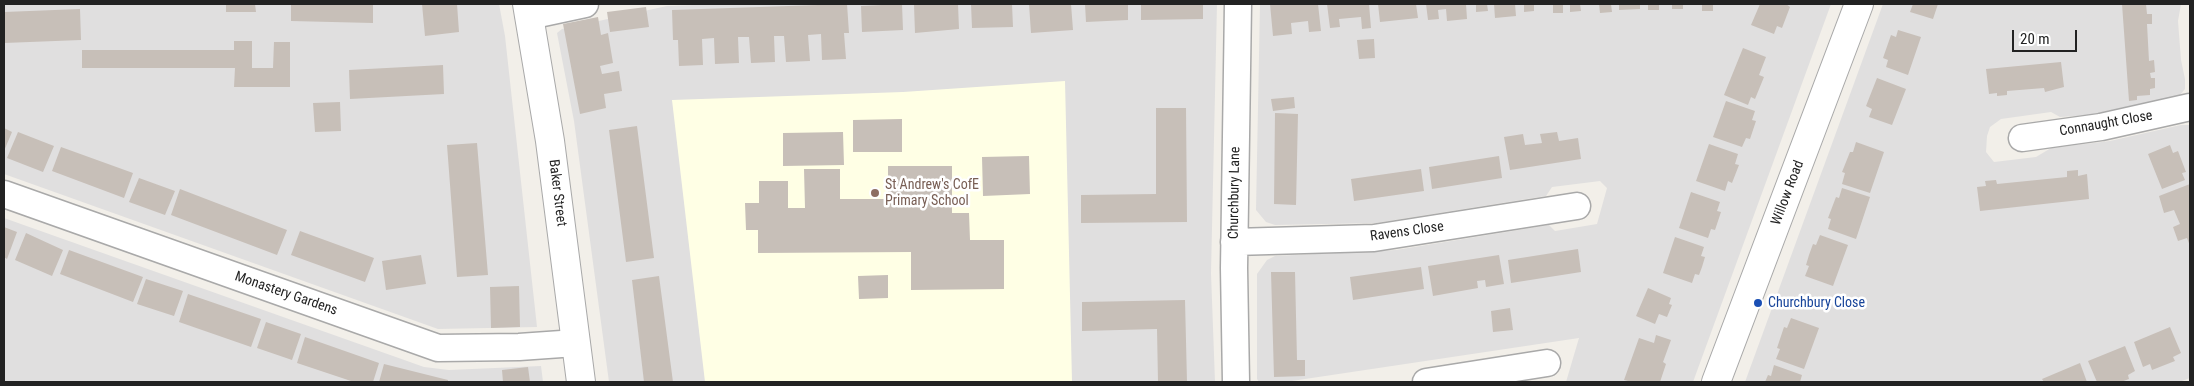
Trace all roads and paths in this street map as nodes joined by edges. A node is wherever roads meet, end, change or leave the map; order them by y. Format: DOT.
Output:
graph roads {
  1 [pos="585,4"];
  2 [pos="1238,4"];
  3 [pos="1859,4"];
  4 [pos="528,10"];
  5 [pos="2190,107"];
  6 [pos="2022,138"];
  7 [pos="4,194"];
  8 [pos="1577,206"];
  9 [pos="1234,242"];
  10 [pos="576,342"];
  11 [pos="1547,363"];
  12 [pos="581,382"];
  13 [pos="1236,382"];
  14 [pos="1426,382"];
  15 [pos="1716,382"];
  1 -- 4 [label="street"];
  2 -- 9 [label="street, Churchbury Lane"];
  3 -- 15 [label="street, Willow Road"];
  4 -- 10 [label="street, Baker Street"];
  5 -- 6 [label="street, Connaught Close"];
  7 -- 10 [label="street, Monastery Gardens"];
  8 -- 9 [label="street, Ravens Close"];
  9 -- 13 [label="street, Churchbury Lane"];
  10 -- 12 [label="street, Baker Street"];
  11 -- 14 [label="street"];
}
